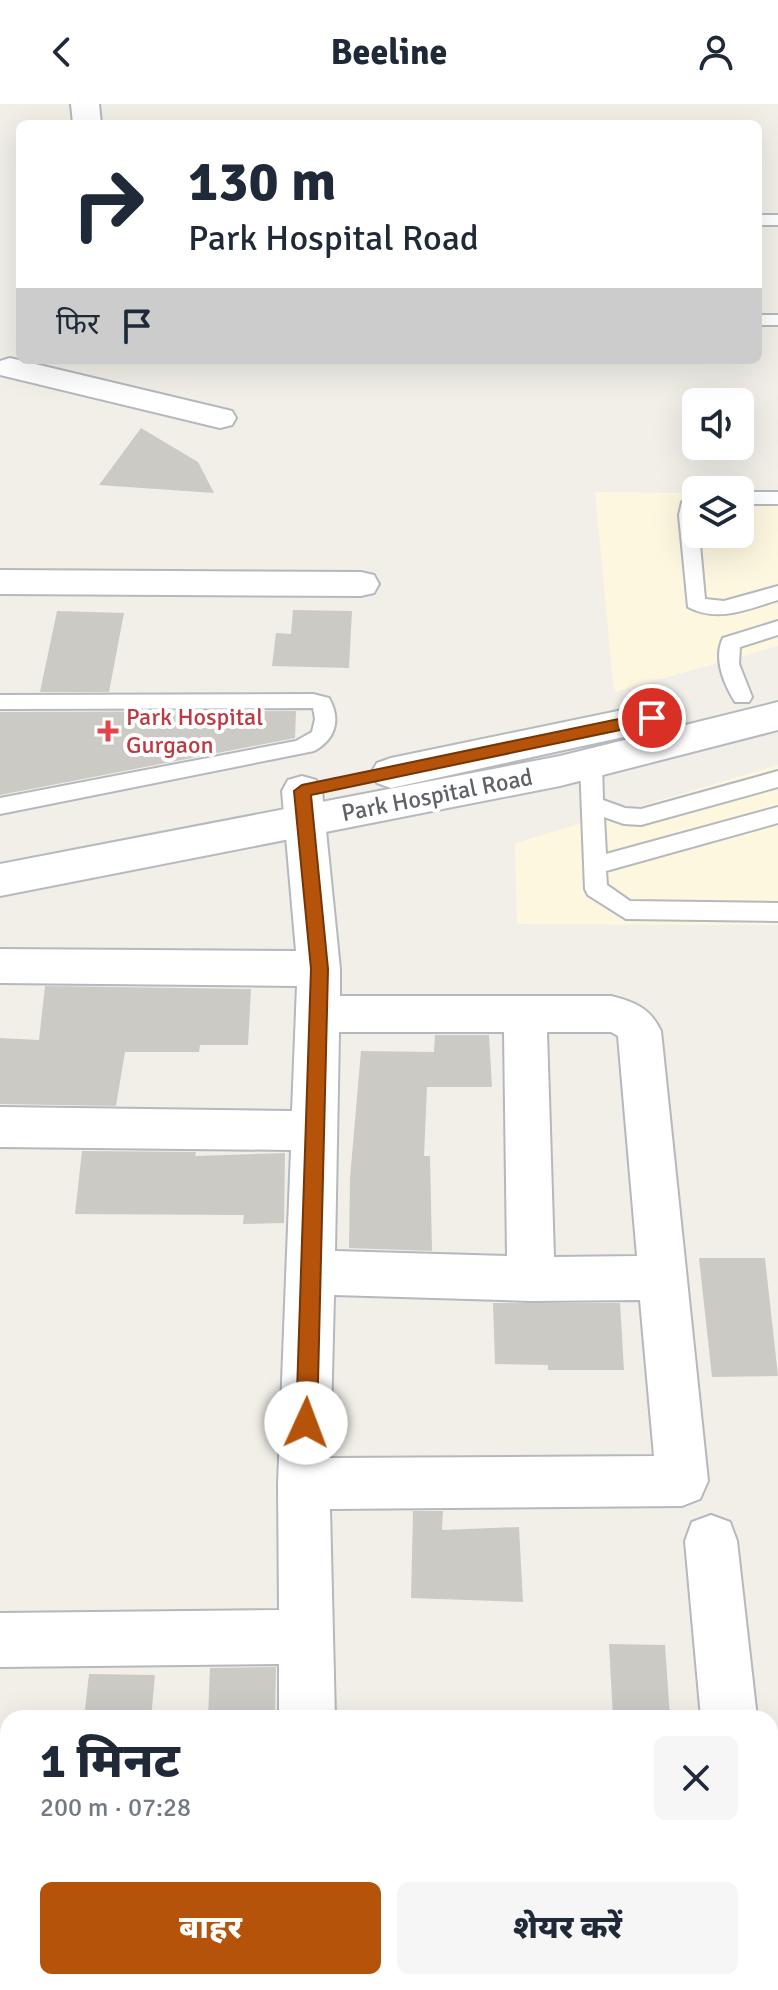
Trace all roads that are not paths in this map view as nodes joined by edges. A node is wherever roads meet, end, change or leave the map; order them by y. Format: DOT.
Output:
graph roads {
  1 [pos="10,365"];
  2 [pos="220,418"];
  3 [pos="754,498"];
  4 [pos="778,498"];
  5 [pos="691,548"];
  6 [pos="0,582"];
  7 [pos="361,584"];
  8 [pos="778,593"];
  9 [pos="778,628"];
  10 [pos="760,692"];
  11 [pos="0,702"];
  12 [pos="778,716"];
  13 [pos="591,763"];
  14 [pos="778,779"];
  15 [pos="592,804"];
  16 [pos="305,805"];
  17 [pos="0,806"];
  18 [pos="778,815"];
  19 [pos="0,849"];
  20 [pos="595,866"];
  21 [pos="0,880"];
  22 [pos="778,912"];
  23 [pos="0,966"];
  24 [pos="319,991"];
  25 [pos="525,1015"];
  26 [pos="0,1127"];
  27 [pos="315,1131"];
  28 [pos="312,1272"];
  29 [pos="660,1278"];
  30 [pos="531,1279"];
  31 [pos="304,1484"];
  32 [pos="711,1541"];
  33 [pos="306,1637"];
  34 [pos="0,1640"];
  35 [pos="307,1710"];
  36 [pos="728,1710"];
  1 -- 2 [label="street"];
  3 -- 4 [label="lane"];
  5 -- 8 [label="lane"];
  6 -- 7 [label="street"];
  9 -- 10 [label="lane"];
  10 -- 16 [label="street, Park Hospital Road"];
  11 -- 17 [label="lane"];
  12 -- 13 [label="street, Park Hospital Road"];
  13 -- 15 [label="lane"];
  13 -- 16 [label="street, Park Hospital Road"];
  14 -- 15 [label="lane"];
  15 -- 20 [label="lane"];
  16 -- 19 [label="street, Park Hospital Road"];
  16 -- 21 [label="street, Park Hospital Road"];
  16 -- 24 [label="street"];
  18 -- 20 [label="lane"];
  20 -- 22 [label="lane"];
  23 -- 24 [label="street"];
  24 -- 25 [label="street"];
  24 -- 27 [label="street"];
  25 -- 29 [label="street"];
  25 -- 30 [label="street"];
  26 -- 27 [label="street"];
  27 -- 28 [label="street"];
  28 -- 30 [label="street"];
  28 -- 31 [label="street"];
  29 -- 30 [label="street"];
  29 -- 31 [label="street"];
  31 -- 33 [label="street"];
  32 -- 36 [label="street"];
  33 -- 34 [label="street"];
  33 -- 35 [label="street"];
}
